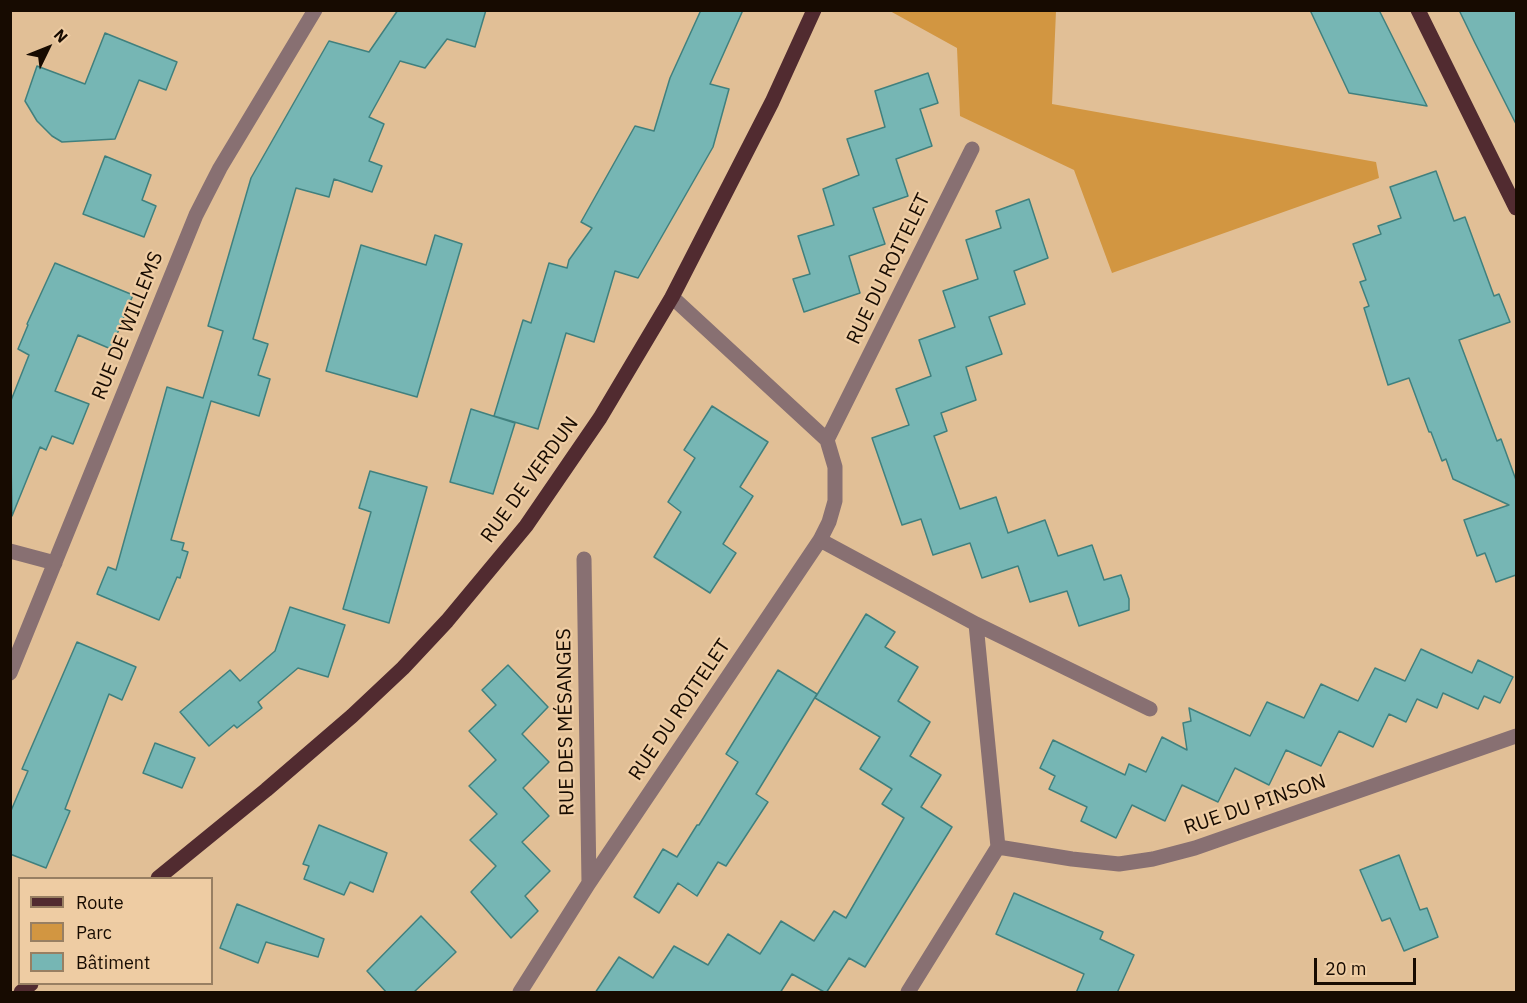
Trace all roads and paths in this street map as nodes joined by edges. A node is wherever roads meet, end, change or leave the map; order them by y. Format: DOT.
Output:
graph roads {
  1 [pos="315,10"];
  2 [pos="814,10"];
  3 [pos="1418,10"];
  4 [pos="972,149"];
  5 [pos="1516,208"];
  6 [pos="672,297"];
  7 [pos="828,440"];
  8 [pos="820,540"];
  9 [pos="10,550"];
  10 [pos="584,559"];
  11 [pos="55,563"];
  12 [pos="976,624"];
  13 [pos="10,673"];
  14 [pos="1150,709"];
  15 [pos="1516,736"];
  16 [pos="999,847"];
  17 [pos="160,877"];
  18 [pos="590,883"];
  19 [pos="520,993"];
  20 [pos="908,993"];
  1 -- 11 [label="street, RUE DE WILLEMS"];
  2 -- 6 [label="main road, RUE DE VERDUN"];
  3 -- 5 [label="main road"];
  4 -- 7 [label="street, RUE DU ROITELET"];
  6 -- 7 [label="street"];
  6 -- 17 [label="main road, RUE DE VERDUN"];
  7 -- 8 [label="street, RUE DU ROITELET"];
  8 -- 12 [label="street"];
  8 -- 18 [label="street, RUE DU ROITELET"];
  9 -- 11 [label="street"];
  10 -- 18 [label="street, RUE DES MÉSANGES"];
  11 -- 13 [label="street, RUE DE WILLEMS"];
  12 -- 14 [label="street"];
  12 -- 16 [label="street"];
  15 -- 16 [label="street, RUE DU PINSON"];
  16 -- 20 [label="street"];
  18 -- 19 [label="street, RUE DU ROITELET"];
}
